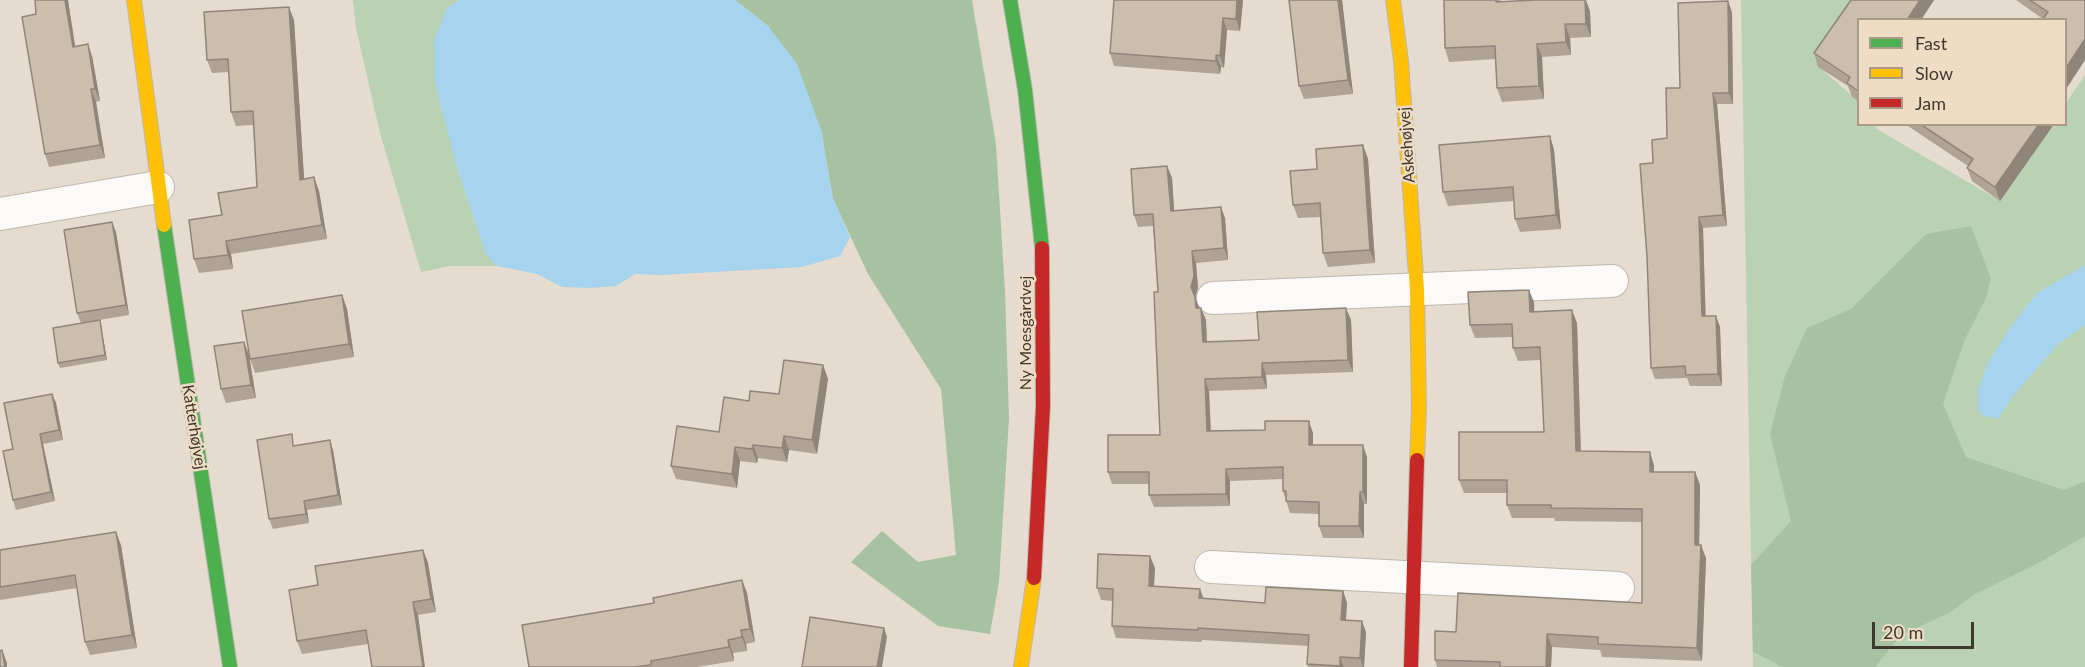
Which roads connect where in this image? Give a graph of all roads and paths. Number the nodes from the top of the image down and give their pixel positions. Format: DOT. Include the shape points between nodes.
graph roads {
  1 [pos="134,0"];
  2 [pos="1010,0"];
  3 [pos="1392,0"];
  4 [pos="158,187"];
  5 [pos="0,214"];
  6 [pos="1612,281"];
  7 [pos="1417,290"];
  8 [pos="1213,298"];
  9 [pos="1211,567"];
  10 [pos="1415,578"];
  11 [pos="1618,588"];
  12 [pos="230,667"];
  13 [pos="1021,667"];
  14 [pos="1411,667"];
  1 -- 4 [label="street, Katterhøjvej"];
  2 -- 13 [label="street, Ny Moesgårdvej" via="1025,90 1042,242 1043,406 1035,574"];
  3 -- 7 [label="street, Askehøjvej" via="1401,62"];
  4 -- 5 [label="street"];
  4 -- 12 [label="street, Katterhøjvej"];
  6 -- 7 [label="street"];
  7 -- 8 [label="street"];
  7 -- 10 [label="street, Askehøjvej"];
  9 -- 10 [label="street"];
  10 -- 11 [label="street"];
  10 -- 14 [label="street, Askehøjvej"];
}
